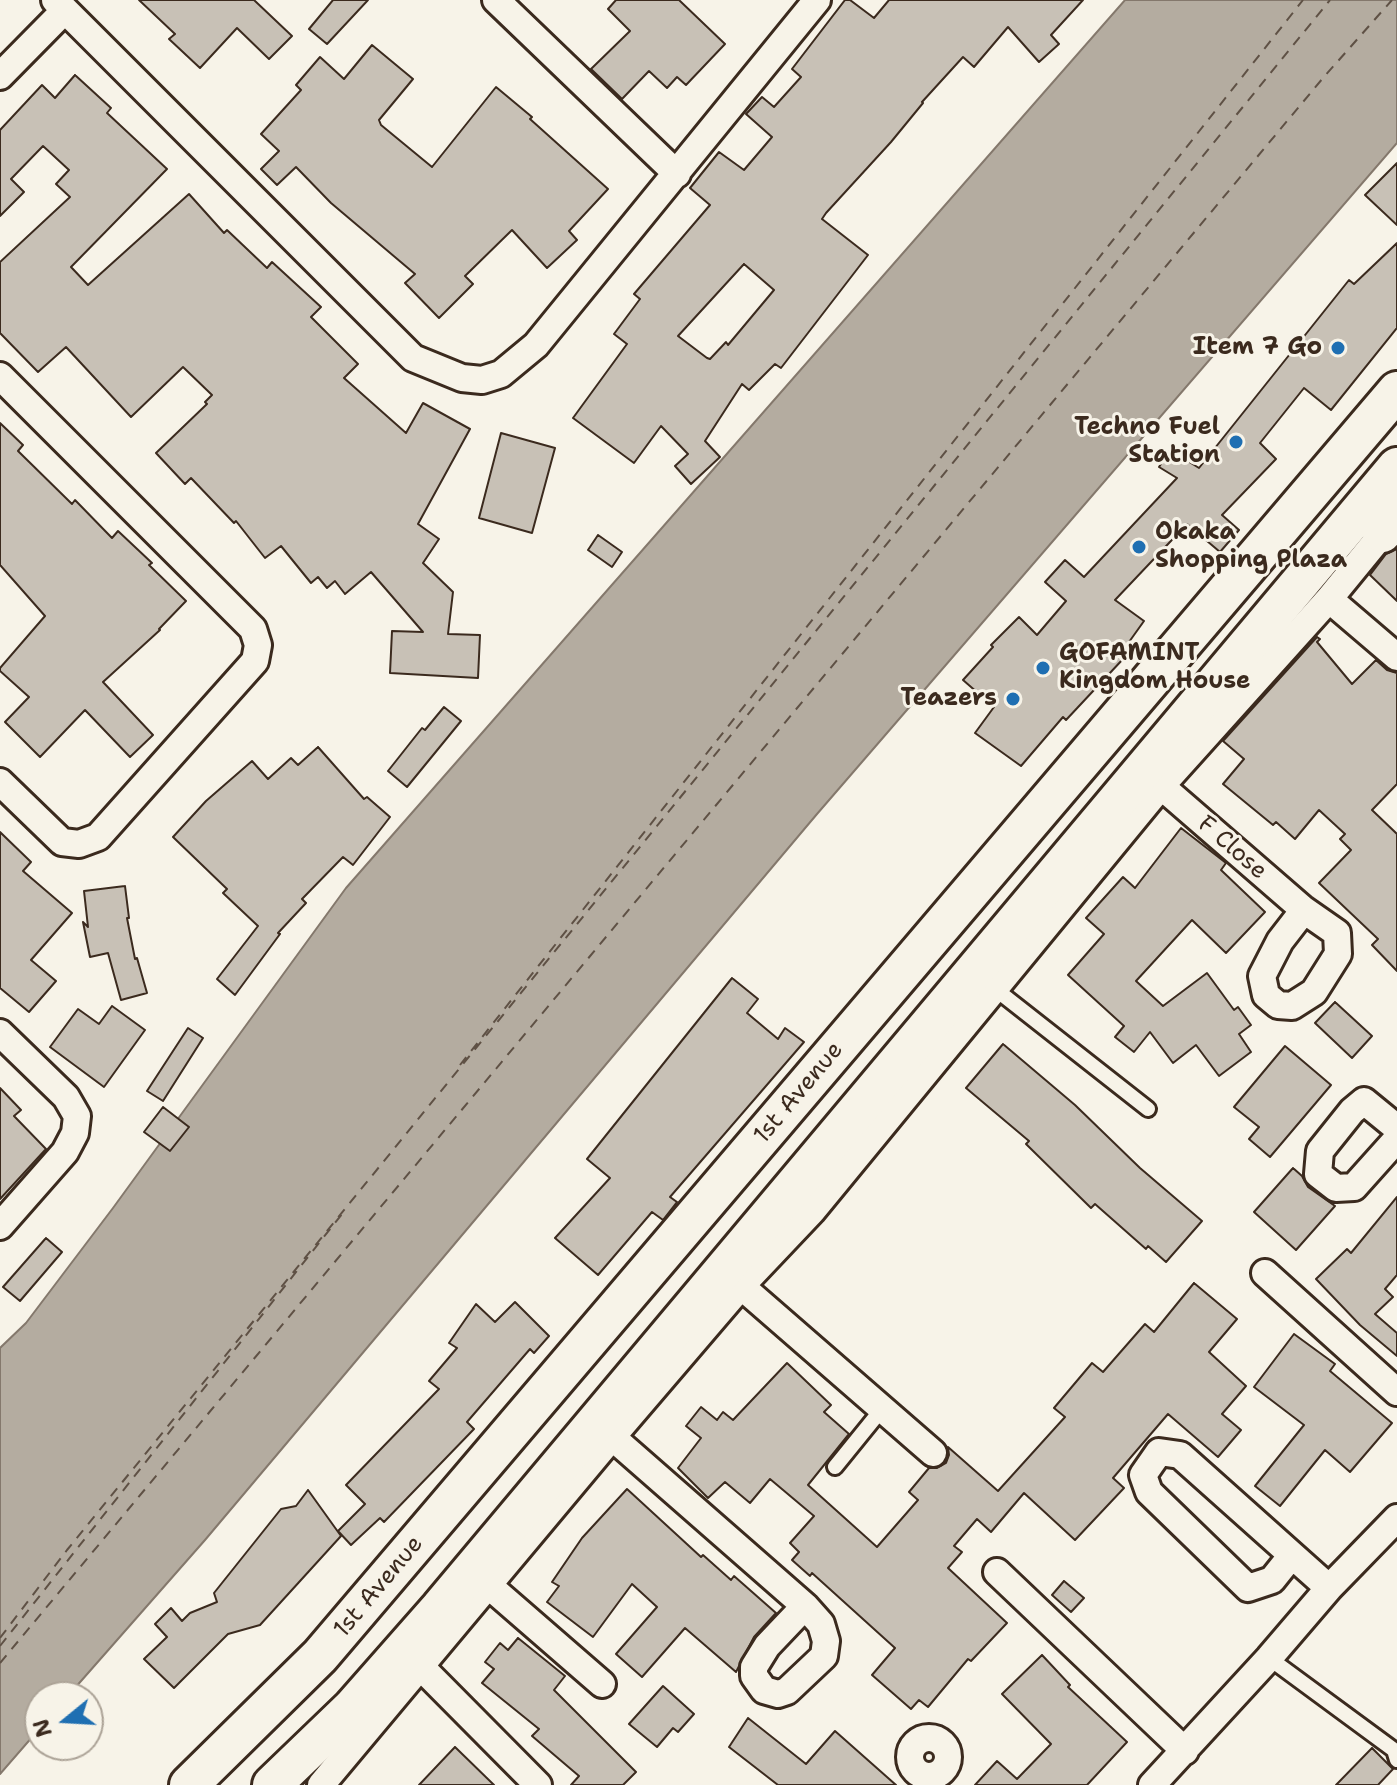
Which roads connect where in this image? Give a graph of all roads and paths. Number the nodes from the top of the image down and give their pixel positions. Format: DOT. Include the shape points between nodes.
graph roads {
  1 [pos="496,0"];
  2 [pos="817,0"];
  3 [pos="60,5"];
  4 [pos="0,76"];
  5 [pos="677,174"];
  6 [pos="0,376"];
  7 [pos="1397,391"];
  8 [pos="1397,467"];
  9 [pos="1397,482"];
  10 [pos="1390,524"];
  11 [pos="1329,599"];
  12 [pos="1397,657"];
  13 [pos="0,782"];
  14 [pos="1161,786"];
  15 [pos="1304,910"];
  16 [pos="994,988"];
  17 [pos="0,1033"];
  18 [pos="1148,1109"];
  19 [pos="1397,1128"];
  20 [pos="1397,1139"];
  21 [pos="0,1226"];
  22 [pos="1265,1273"];
  23 [pos="741,1286"];
  24 [pos="1397,1392"];
  25 [pos="882,1409"];
  26 [pos="612,1437"];
  27 [pos="933,1453"];
  28 [pos="835,1467"];
  29 [pos="1397,1518"];
  30 [pos="1292,1555"];
  31 [pos="997,1572"];
  32 [pos="488,1585"];
  33 [pos="1329,1588"];
  34 [pos="805,1606"];
  35 [pos="1269,1658"];
  36 [pos="420,1666"];
  37 [pos="602,1684"];
  38 [pos="1185,1751"];
  39 [pos="1397,1760"];
  40 [pos="189,1785"];
  41 [pos="272,1785"];
  42 [pos="321,1785"];
  43 [pos="538,1785"];
  44 [pos="1152,1785"];
  1 -- 5 [label="street"];
  2 -- 5 [label="street"];
  3 -- 4 [label="street"];
  3 -- 5 [label="street" via="413,358 462,378 482,380 501,374 536,345"];
  6 -- 13 [label="street" via="253,629 258,645 255,661 98,837 79,844 62,842"];
  7 -- 40 [label="main road, 1st Avenue" via="320,1656"];
  8 -- 41 [label="main road" via="440,1608 352,1708"];
  9 -- 10 [label="main road"];
  10 -- 11 [label="street"];
  11 -- 12 [label="street"];
  11 -- 14 [label="street"];
  14 -- 15 [label="street, F Close"];
  14 -- 16 [label="street"];
  16 -- 18 [label="lane"];
  16 -- 23 [label="street" via="812,1211"];
  17 -- 21 [label="street" via="66,1097 77,1116 65,1152"];
  19 -- 20 [label="street" via="1364,1101 1320,1151 1318,1174 1336,1188 1354,1187"];
  22 -- 24 [label="street"];
  23 -- 25 [label="street"];
  23 -- 26 [label="street"];
  25 -- 27 [label="street"];
  25 -- 28 [label="lane"];
  26 -- 32 [label="street"];
  26 -- 34 [label="street"];
  29 -- 33 [label="street"];
  30 -- 30 [label="street" via="1180,1455 1159,1452 1143,1475 1149,1492 1248,1588 1272,1580"];
  30 -- 33 [label="street"];
  31 -- 38 [label="street"];
  32 -- 36 [label="street"];
  32 -- 37 [label="street"];
  33 -- 35 [label="street"];
  35 -- 38 [label="street"];
  35 -- 39 [label="lane" via="1394,1750"];
  36 -- 42 [label="street"];
  36 -- 43 [label="street"];
  38 -- 44 [label="street"];
}
